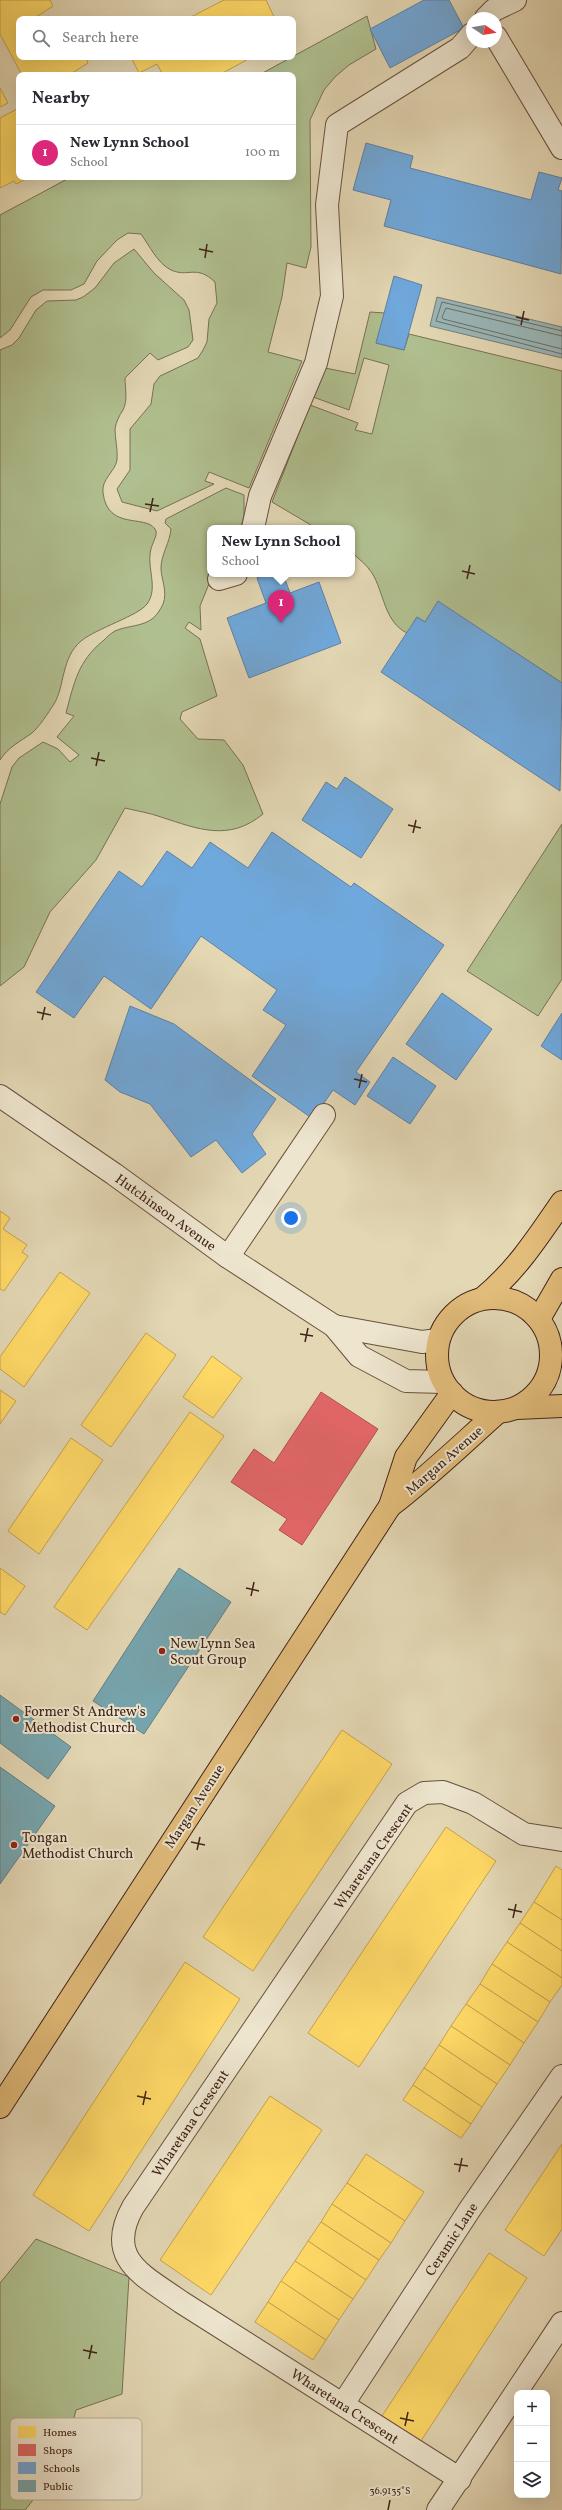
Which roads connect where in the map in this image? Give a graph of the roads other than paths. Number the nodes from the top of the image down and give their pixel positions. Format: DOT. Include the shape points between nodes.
graph roads {
  1 [pos="515,0"];
  2 [pos="492,12"];
  3 [pos="466,41"];
  4 [pos="502,46"];
  5 [pos="562,148"];
  6 [pos="254,525"];
  7 [pos="0,1096"];
  8 [pos="324,1115"];
  9 [pos="562,1202"];
  10 [pos="228,1257"];
  11 [pos="562,1279"];
  12 [pos="483,1298"];
  13 [pos="539,1319"];
  14 [pos="334,1326"];
  15 [pos="438,1340"];
  16 [pos="556,1346"];
  17 [pos="447,1388"];
  18 [pos="562,1406"];
  19 [pos="507,1410"];
  20 [pos="390,1506"];
  21 [pos="562,1840"];
  22 [pos="562,2076"];
  23 [pos="0,2107"];
  24 [pos="562,2323"];
  25 [pos="343,2404"];
  26 [pos="460,2479"];
  27 [pos="438,2510"];
  1 -- 2 [label="street"];
  3 -- 6 [label="street" via="460,48 337,125 327,205 332,296 316,363 260,496"];
  4 -- 5 [label="street"];
  7 -- 10 [label="street, Hutchinson Avenue" via="114,1174"];
  8 -- 10 [label="street"];
  9 -- 12 [label="main road" via="536,1241 504,1281"];
  10 -- 14 [label="street, Hutchinson Avenue"];
  11 -- 13 [label="main road"];
  12 -- 13 [label="main road" via="504,1298 523,1305"];
  12 -- 15 [label="main road" via="450,1317"];
  13 -- 16 [label="main road"];
  14 -- 15 [label="street, Hutchinson Avenue" via="415,1341"];
  14 -- 17 [label="street, Hutchinson Avenue" via="359,1356 392,1376"];
  15 -- 17 [label="main road" via="437,1362"];
  16 -- 19 [label="main road" via="544,1382 533,1398"];
  17 -- 19 [label="main road" via="473,1409"];
  17 -- 20 [label="main road, Margan Avenue" via="406,1457"];
  18 -- 19 [label="main road"];
  19 -- 20 [label="main road, Margan Avenue" via="458,1447 433,1472"];
  20 -- 23 [label="main road, Margan Avenue"];
  21 -- 25 [label="street, Wharetana Crescent" via="524,1834 473,1803 443,1792 424,1793 407,1803 142,2194 123,2226 122,2249 142,2274 181,2302"];
  22 -- 25 [label="street, Ceramic Lane" via="470,2209"];
  24 -- 26 [label="street"];
  25 -- 26 [label="street, Wharetana Crescent"];
  26 -- 27 [label="street"];
}
